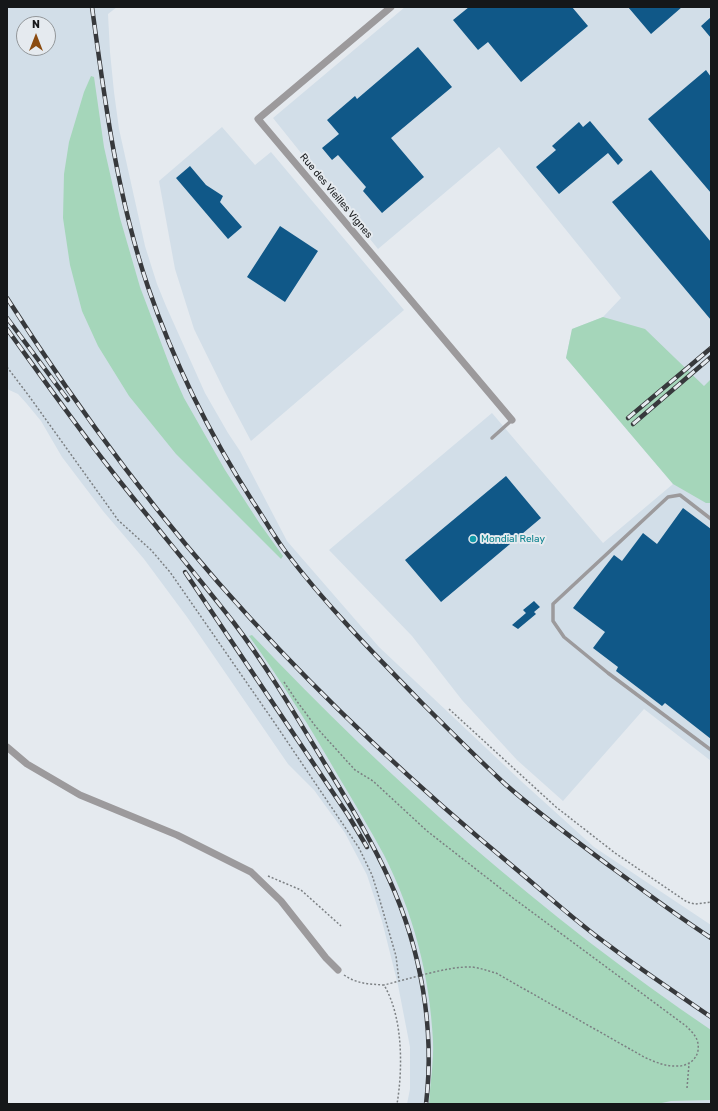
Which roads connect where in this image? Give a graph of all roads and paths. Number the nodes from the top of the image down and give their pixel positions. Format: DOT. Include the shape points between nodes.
graph roads {
  1 [pos="392,7"];
  2 [pos="7,367"];
  3 [pos="512,420"];
  4 [pos="492,438"];
  5 [pos="711,518"];
  6 [pos="284,682"];
  7 [pos="449,709"];
  8 [pos="7,747"];
  9 [pos="711,750"];
  10 [pos="251,872"];
  11 [pos="711,902"];
  12 [pos="341,926"];
  13 [pos="338,970"];
  14 [pos="399,981"];
  15 [pos="384,985"];
  16 [pos="689,1064"];
  17 [pos="687,1088"];
  18 [pos="397,1104"];
  1 -- 3 [label="street, Rue des Vieilles Vignes" via="258,120"];
  2 -- 14 [label="path" via="118,520 151,550 170,572 359,848 378,894 396,956"];
  3 -- 4 [label="lane"];
  5 -- 9 [label="lane" via="680,495 668,498 553,604 553,610 554,621 564,637"];
  6 -- 16 [label="path" via="316,727 355,770 373,781 427,831 513,898 686,1026 699,1044 694,1061"];
  7 -- 11 [label="path" via="556,807 615,853 687,902"];
  8 -- 10 [label="street" via="27,764 80,795 177,835"];
  10 -- 12 [label="path" via="269,876 301,890"];
  10 -- 13 [label="street" via="281,901"];
  13 -- 15 [label="path" via="352,981"];
  14 -- 15 [label="path"];
  14 -- 16 [label="path" via="455,968 472,967 496,973 644,1057 661,1064"];
  15 -- 18 [label="path" via="393,1006 398,1029 400,1061"];
  16 -- 17 [label="path"];
}
